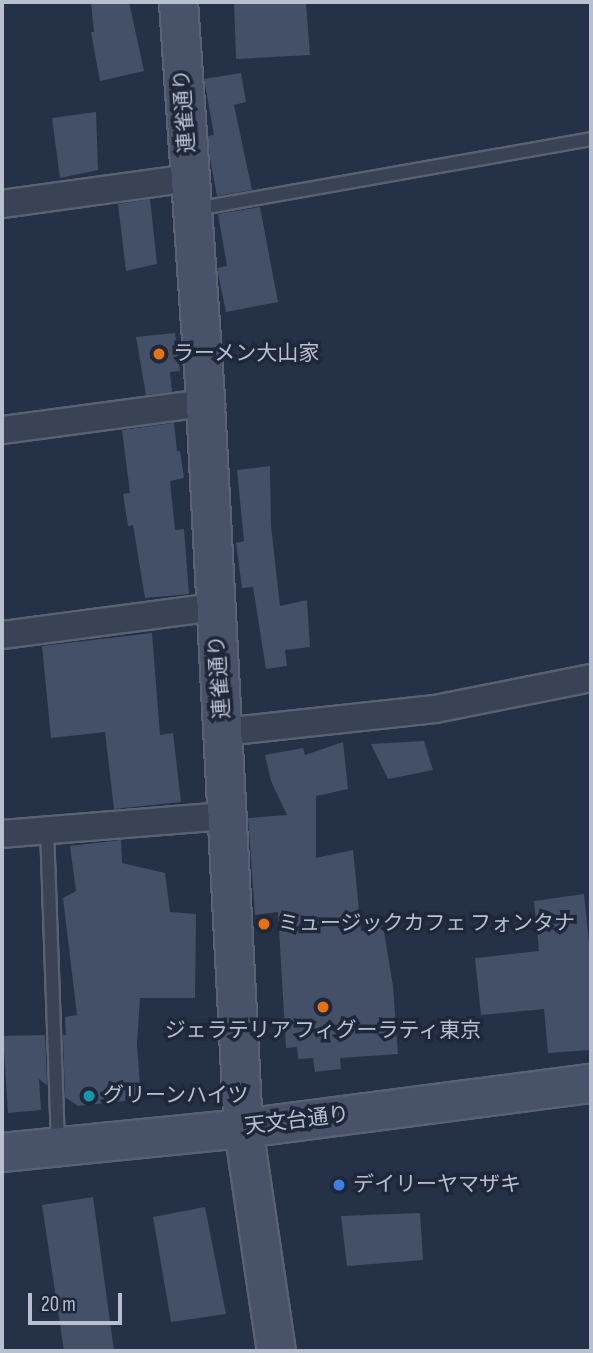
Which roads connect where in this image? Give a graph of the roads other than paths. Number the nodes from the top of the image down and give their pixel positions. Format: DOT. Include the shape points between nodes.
graph roads {
  1 [pos="178,2"];
  2 [pos="591,139"];
  3 [pos="190,194"];
  4 [pos="2,204"];
  5 [pos="205,403"];
  6 [pos="2,430"];
  7 [pos="215,607"];
  8 [pos="2,635"];
  9 [pos="591,678"];
  10 [pos="223,732"];
  11 [pos="227,816"];
  12 [pos="47,829"];
  13 [pos="2,834"];
  14 [pos="591,1083"];
  15 [pos="243,1128"];
  16 [pos="58,1147"];
  17 [pos="2,1152"];
  18 [pos="276,1351"];
  1 -- 3 [label="main road, 連雀通り"];
  2 -- 3 [label="lane"];
  3 -- 4 [label="street"];
  3 -- 5 [label="main road, 連雀通り"];
  5 -- 6 [label="street"];
  5 -- 7 [label="main road, 連雀通り"];
  7 -- 8 [label="street"];
  7 -- 10 [label="main road, 連雀通り"];
  9 -- 10 [label="street" via="435,709"];
  10 -- 11 [label="main road, 連雀通り"];
  11 -- 12 [label="street"];
  11 -- 15 [label="main road, 連雀通り"];
  12 -- 13 [label="street"];
  12 -- 16 [label="lane"];
  14 -- 15 [label="main road, 天文台通り"];
  15 -- 16 [label="main road, 天文台通り"];
  15 -- 18 [label="main road, 連雀通り"];
  16 -- 17 [label="main road, 天文台通り"];
}
